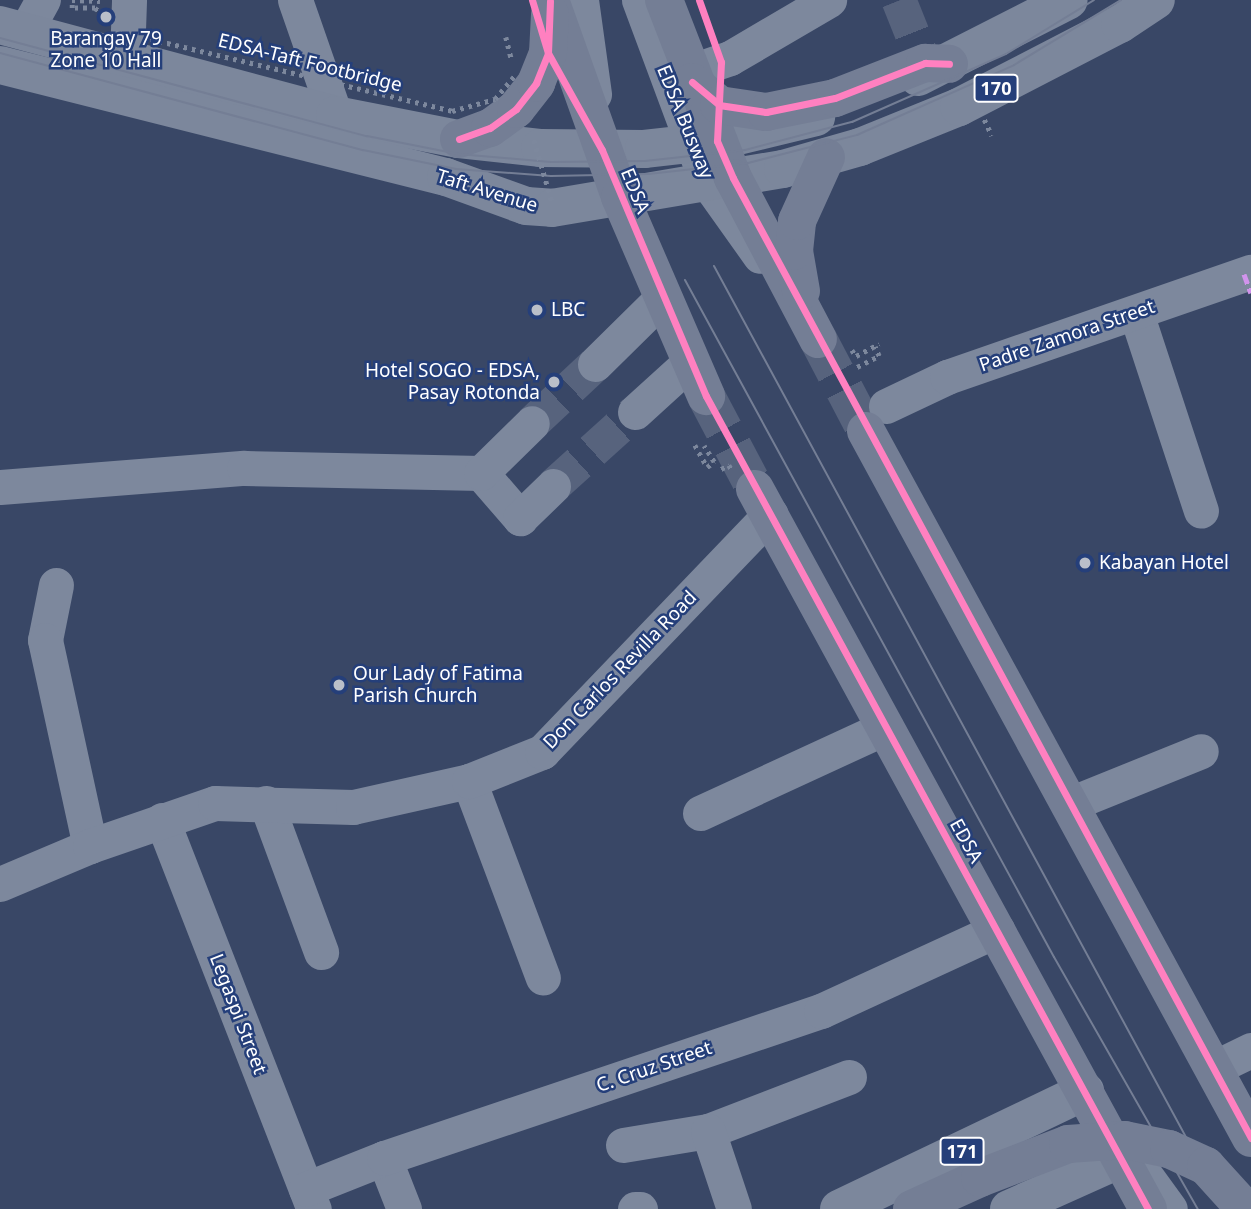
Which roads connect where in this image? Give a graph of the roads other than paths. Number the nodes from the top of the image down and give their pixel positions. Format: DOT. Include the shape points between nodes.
graph roads {
  1 [pos="129,0"];
  2 [pos="295,0"];
  3 [pos="560,0"];
  4 [pos="639,0"];
  5 [pos="664,0"];
  6 [pos="829,0"];
  7 [pos="1069,0"];
  8 [pos="1156,0"];
  9 [pos="23,19"];
  10 [pos="932,60"];
  11 [pos="129,61"];
  12 [pos="0,65"];
  13 [pos="691,77"];
  14 [pos="124,98"];
  15 [pos="335,115"];
  16 [pos="459,139"];
  17 [pos="704,143"];
  18 [pos="602,150"];
  19 [pos="826,157"];
  20 [pos="719,179"];
  21 [pos="620,197"];
  22 [pos="1251,272"];
  23 [pos="662,298"];
  24 [pos="1136,313"];
  25 [pos="691,361"];
  26 [pos="595,364"];
  27 [pos="706,396"];
  28 [pos="635,412"];
  29 [pos="876,418"];
  30 [pos="532,423"];
  31 [pos="481,473"];
  32 [pos="553,485"];
  33 [pos="0,487"];
  34 [pos="763,502"];
  35 [pos="1201,511"];
  36 [pos="56,585"];
  37 [pos="886,727"];
  38 [pos="1200,751"];
  39 [pos="470,781"];
  40 [pos="266,803"];
  41 [pos="1070,804"];
  42 [pos="700,813"];
  43 [pos="162,820"];
  44 [pos="90,846"];
  45 [pos="0,884"];
  46 [pos="997,930"];
  47 [pos="321,952"];
  48 [pos="543,978"];
  49 [pos="1251,1050"];
  50 [pos="1214,1068"];
  51 [pos="849,1077"];
  52 [pos="1085,1091"];
  53 [pos="708,1131"];
  54 [pos="1251,1138"];
  55 [pos="623,1145"];
  56 [pos="961,1152"];
  57 [pos="384,1158"];
  58 [pos="1121,1159"];
  59 [pos="310,1199"];
  60 [pos="404,1209"];
  61 [pos="635,1209"];
  62 [pos="640,1209"];
  63 [pos="734,1209"];
  64 [pos="839,1209"];
  65 [pos="912,1209"];
  66 [pos="996,1209"];
  67 [pos="1009,1209"];
  68 [pos="1148,1209"];
  69 [pos="1170,1209"];
  70 [pos="1245,1209"];
  1 -- 11 [label="street"];
  2 -- 15 [label="street"];
  3 -- 16 [label="highway" via="536,83 507,115"];
  3 -- 18 [label="highway, EDSA"];
  4 -- 17 [label="street, EDSA Busway"];
  5 -- 13 [label="highway"];
  6 -- 13 [label="street"];
  7 -- 10 [label="main road, Taft Avenue / 170"];
  8 -- 19 [label="main road, Taft Avenue / 170" via="1120,24 959,107"];
  9 -- 11 [label="main road, Taft Avenue"];
  10 -- 13 [label="highway" via="835,98 766,112 719,105"];
  10 -- 17 [label="main road, Taft Avenue / 170" via="848,107"];
  11 -- 14 [label="street"];
  11 -- 15 [label="main road, Taft Avenue"];
  12 -- 14 [label="main road, Taft Avenue"];
  13 -- 17 [label="highway"];
  14 -- 21 [label="main road, Taft Avenue" via="446,177 526,206 552,208"];
  15 -- 16 [label="main road, Taft Avenue"];
  16 -- 18 [label="main road, Taft Avenue"];
  17 -- 18 [label="main road, Taft Avenue / 170"];
  17 -- 20 [label="highway"];
  18 -- 21 [label="highway, EDSA"];
  19 -- 20 [label="main road, Taft Avenue / 170"];
  19 -- 20 [label="highway" via="802,201 794,251 797,281 835,344"];
  20 -- 21 [label="main road, Taft Avenue / 170"];
  21 -- 23 [label="highway, EDSA"];
  22 -- 24 [label="street, Padre Zamora Street"];
  23 -- 25 [label="highway, EDSA"];
  23 -- 26 [label="street"];
  24 -- 29 [label="street, Padre Zamora Street" via="947,377"];
  24 -- 35 [label="street"];
  25 -- 27 [label="highway, EDSA"];
  25 -- 28 [label="street"];
  29 -- 41 [label="highway"];
  30 -- 31 [label="street"];
  31 -- 32 [label="street" via="520,518"];
  31 -- 33 [label="street" via="244,468"];
  34 -- 37 [label="highway, EDSA"];
  34 -- 39 [label="street, Don Carlos Revilla Road" via="542,752"];
  36 -- 44 [label="street" via="45,640"];
  37 -- 42 [label="street"];
  37 -- 46 [label="highway, EDSA"];
  38 -- 41 [label="street"];
  39 -- 40 [label="street, Don Carlos Revilla Road" via="353,807"];
  39 -- 48 [label="street"];
  40 -- 43 [label="street, Don Carlos Revilla Road" via="215,803"];
  40 -- 47 [label="street"];
  41 -- 50 [label="highway"];
  43 -- 44 [label="street, Don Carlos Revilla Road"];
  43 -- 59 [label="street, Legaspi Street"];
  44 -- 45 [label="street, Don Carlos Revilla Road"];
  46 -- 52 [label="highway, EDSA"];
  46 -- 57 [label="street, C. Cruz Street" via="821,1011"];
  49 -- 50 [label="street"];
  50 -- 54 [label="highway"];
  51 -- 53 [label="street"];
  52 -- 56 [label="main road, 171"];
  52 -- 58 [label="highway, EDSA"];
  52 -- 69 [label="street"];
  53 -- 55 [label="street"];
  53 -- 63 [label="street"];
  56 -- 64 [label="main road, 171"];
  56 -- 66 [label="main road" via="985,1158 994,1167 1001,1189"];
  57 -- 59 [label="street, C. Cruz Street"];
  57 -- 60 [label="street"];
  58 -- 67 [label="main road"];
  58 -- 68 [label="highway, EDSA"];
  61 -- 62 [label="street"];
  65 -- 70 [label="highway, bridge" via="1044,1152 1104,1139 1150,1144 1187,1155 1222,1178"];
}
